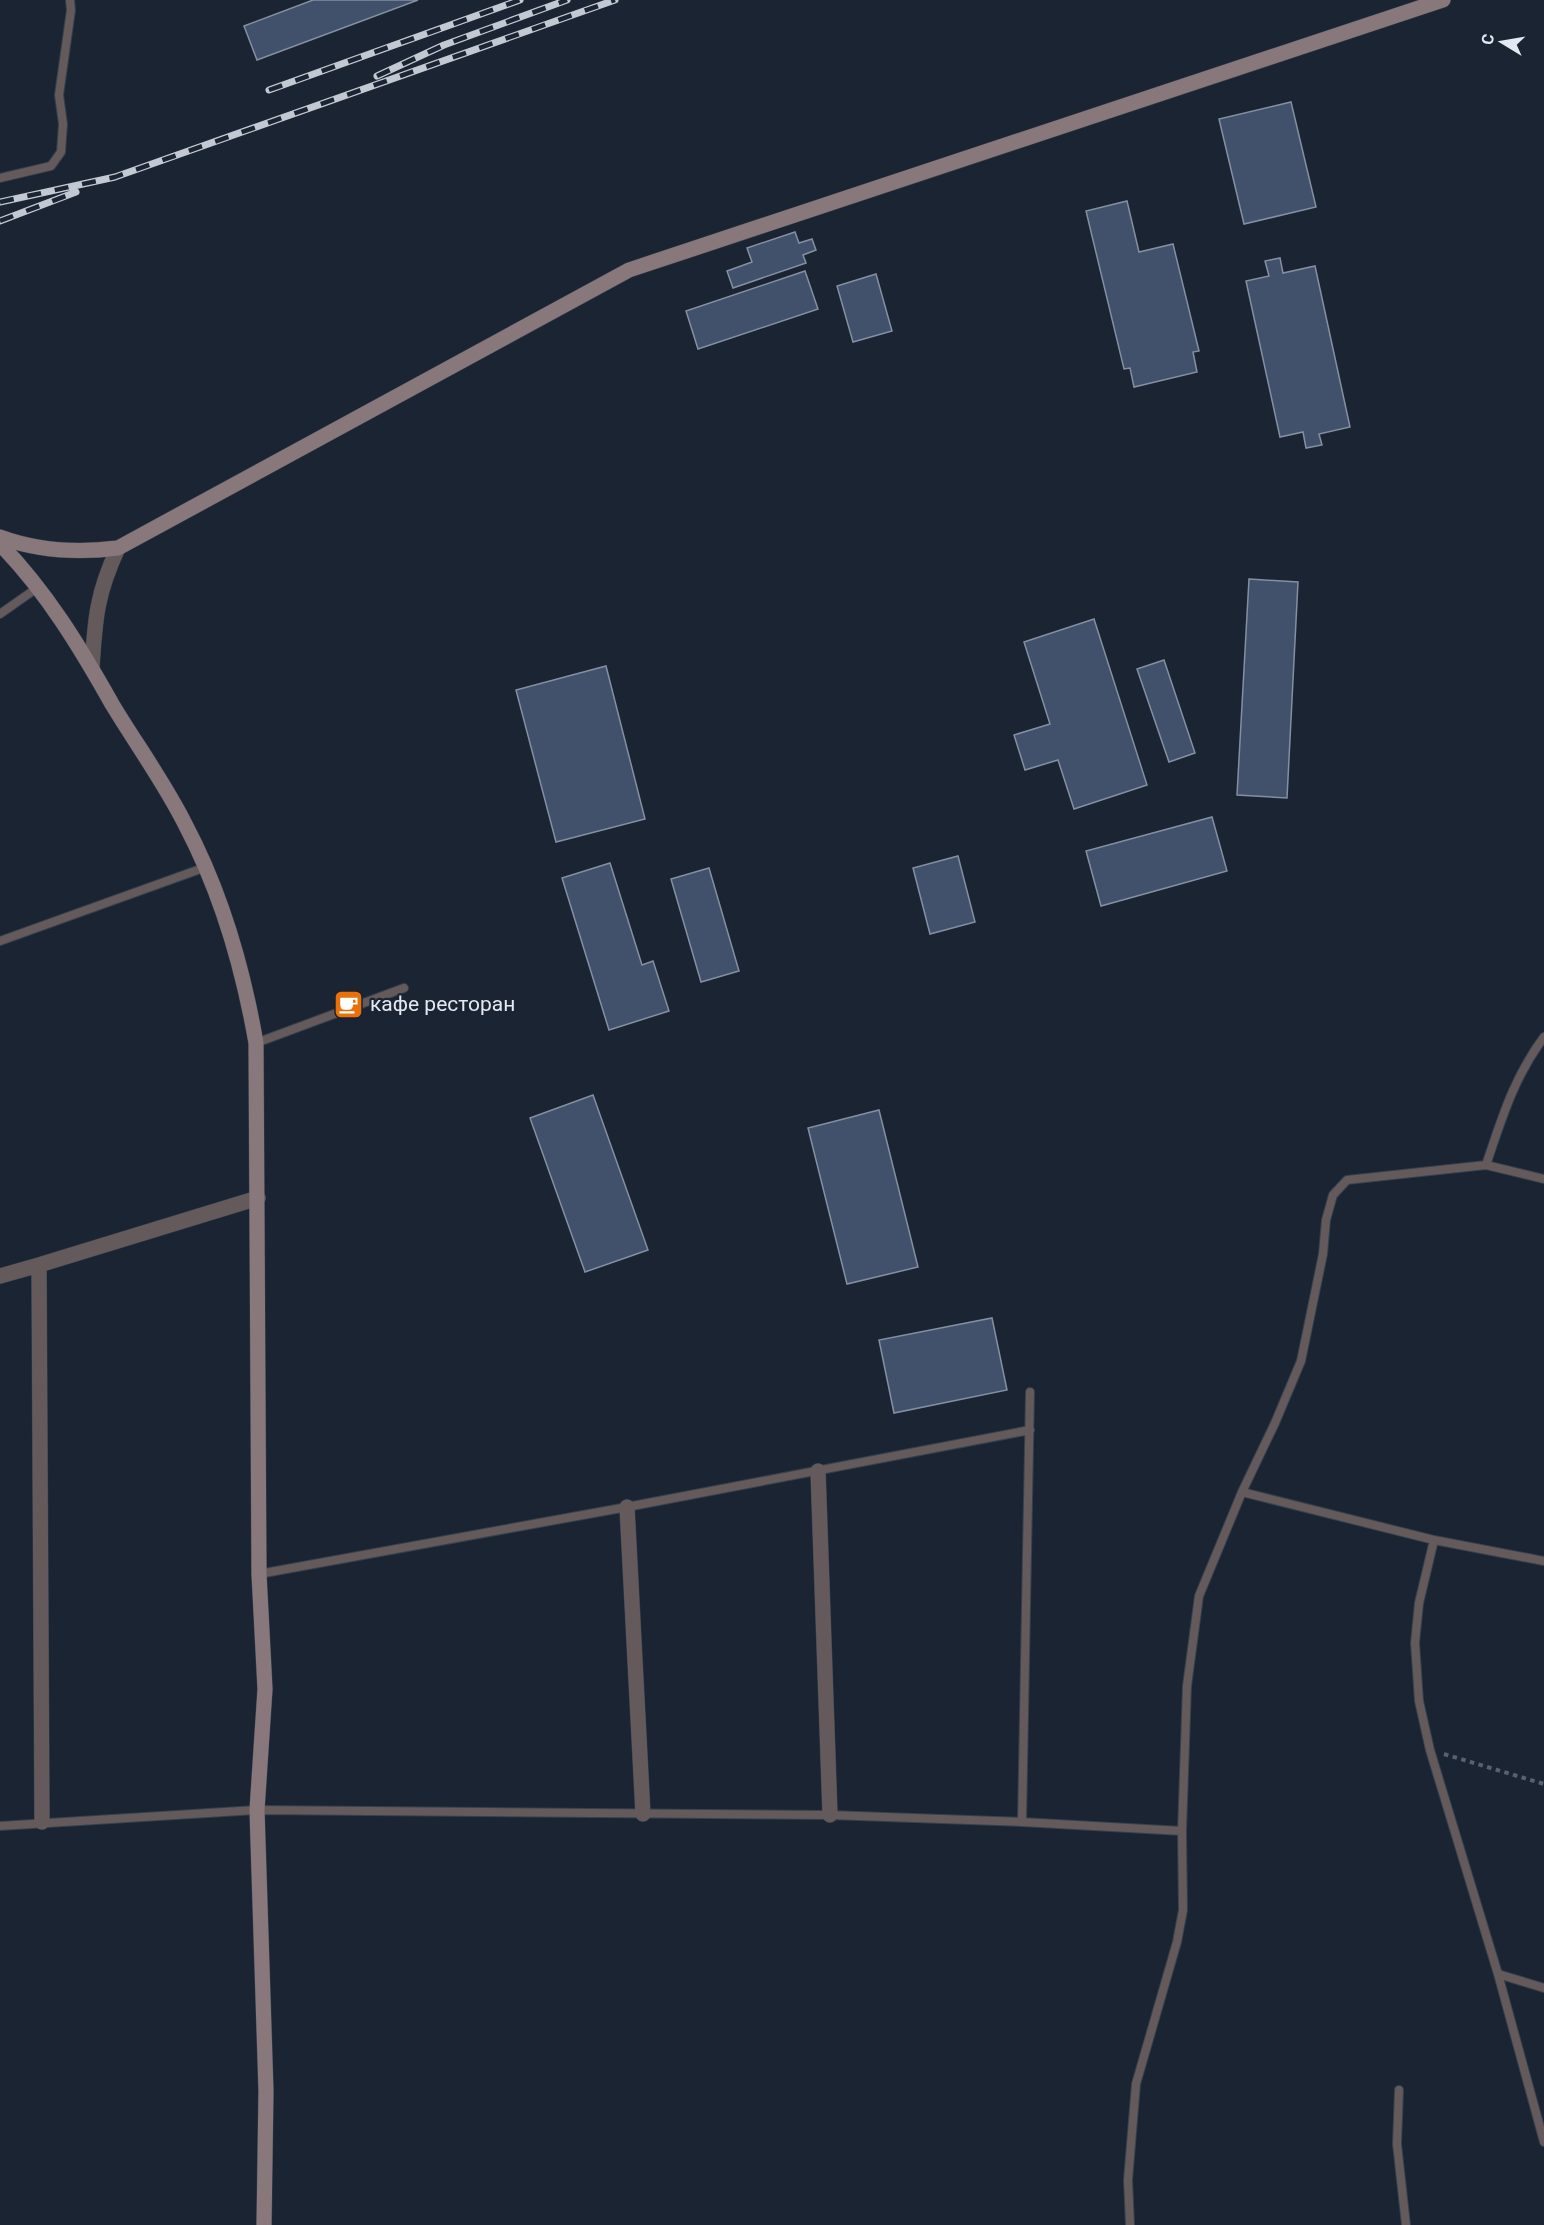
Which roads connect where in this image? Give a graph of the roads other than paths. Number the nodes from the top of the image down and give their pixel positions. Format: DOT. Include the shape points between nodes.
graph roads {
  1 [pos="70,0"];
  2 [pos="1443,0"];
  3 [pos="0,178"];
  4 [pos="0,537"];
  5 [pos="0,544"];
  6 [pos="118,548"];
  7 [pos="38,588"];
  8 [pos="0,614"];
  9 [pos="92,668"];
  10 [pos="206,867"];
  11 [pos="0,941"];
  12 [pos="404,988"];
  13 [pos="1544,1036"];
  14 [pos="256,1043"];
  15 [pos="1486,1165"];
  16 [pos="1544,1179"];
  17 [pos="258,1198"];
  18 [pos="39,1265"];
  19 [pos="0,1276"];
  20 [pos="1030,1392"];
  21 [pos="1030,1430"];
  22 [pos="818,1470"];
  23 [pos="1242,1492"];
  24 [pos="627,1507"];
  25 [pos="1434,1540"];
  26 [pos="1544,1561"];
  27 [pos="260,1574"];
  28 [pos="257,1810"];
  29 [pos="643,1814"];
  30 [pos="830,1815"];
  31 [pos="42,1822"];
  32 [pos="1022,1822"];
  33 [pos="0,1826"];
  34 [pos="1182,1831"];
  35 [pos="1498,1974"];
  36 [pos="1544,1988"];
  37 [pos="1399,2090"];
  38 [pos="1544,2142"];
  39 [pos="264,2225"];
  40 [pos="1130,2225"];
  41 [pos="1406,2225"];
  1 -- 3 [label="lane" via="59,95 61,152 51,166"];
  2 -- 6 [label="main road" via="629,270"];
  4 -- 6 [label="main road" via="71,551"];
  5 -- 7 [label="main road"];
  6 -- 9 [label="street" via="100,589"];
  7 -- 8 [label="lane"];
  7 -- 9 [label="main road"];
  9 -- 10 [label="main road" via="185,822"];
  10 -- 11 [label="lane"];
  10 -- 14 [label="main road" via="235,949"];
  12 -- 14 [label="lane"];
  13 -- 15 [label="lane" via="1509,1097"];
  14 -- 17 [label="main road"];
  15 -- 16 [label="lane"];
  15 -- 23 [label="lane" via="1347,1180 1334,1196 1326,1220 1301,1360"];
  17 -- 18 [label="street"];
  17 -- 27 [label="main road"];
  18 -- 19 [label="street"];
  18 -- 31 [label="street"];
  20 -- 21 [label="lane"];
  21 -- 22 [label="lane"];
  21 -- 32 [label="lane"];
  22 -- 24 [label="lane"];
  22 -- 30 [label="street"];
  23 -- 25 [label="lane"];
  23 -- 34 [label="lane" via="1199,1596 1186,1686"];
  24 -- 27 [label="lane"];
  24 -- 29 [label="street"];
  25 -- 26 [label="lane"];
  25 -- 35 [label="lane" via="1419,1602 1415,1644 1419,1701 1430,1750"];
  27 -- 28 [label="main road" via="265,1689"];
  28 -- 29 [label="lane"];
  28 -- 31 [label="lane"];
  28 -- 39 [label="main road" via="266,2091"];
  29 -- 30 [label="lane"];
  30 -- 32 [label="lane"];
  31 -- 33 [label="lane"];
  32 -- 34 [label="lane"];
  34 -- 40 [label="lane" via="1183,1910 1136,2084 1128,2180"];
  35 -- 36 [label="lane"];
  35 -- 38 [label="lane"];
  37 -- 41 [label="lane" via="1397,2144"];
}
